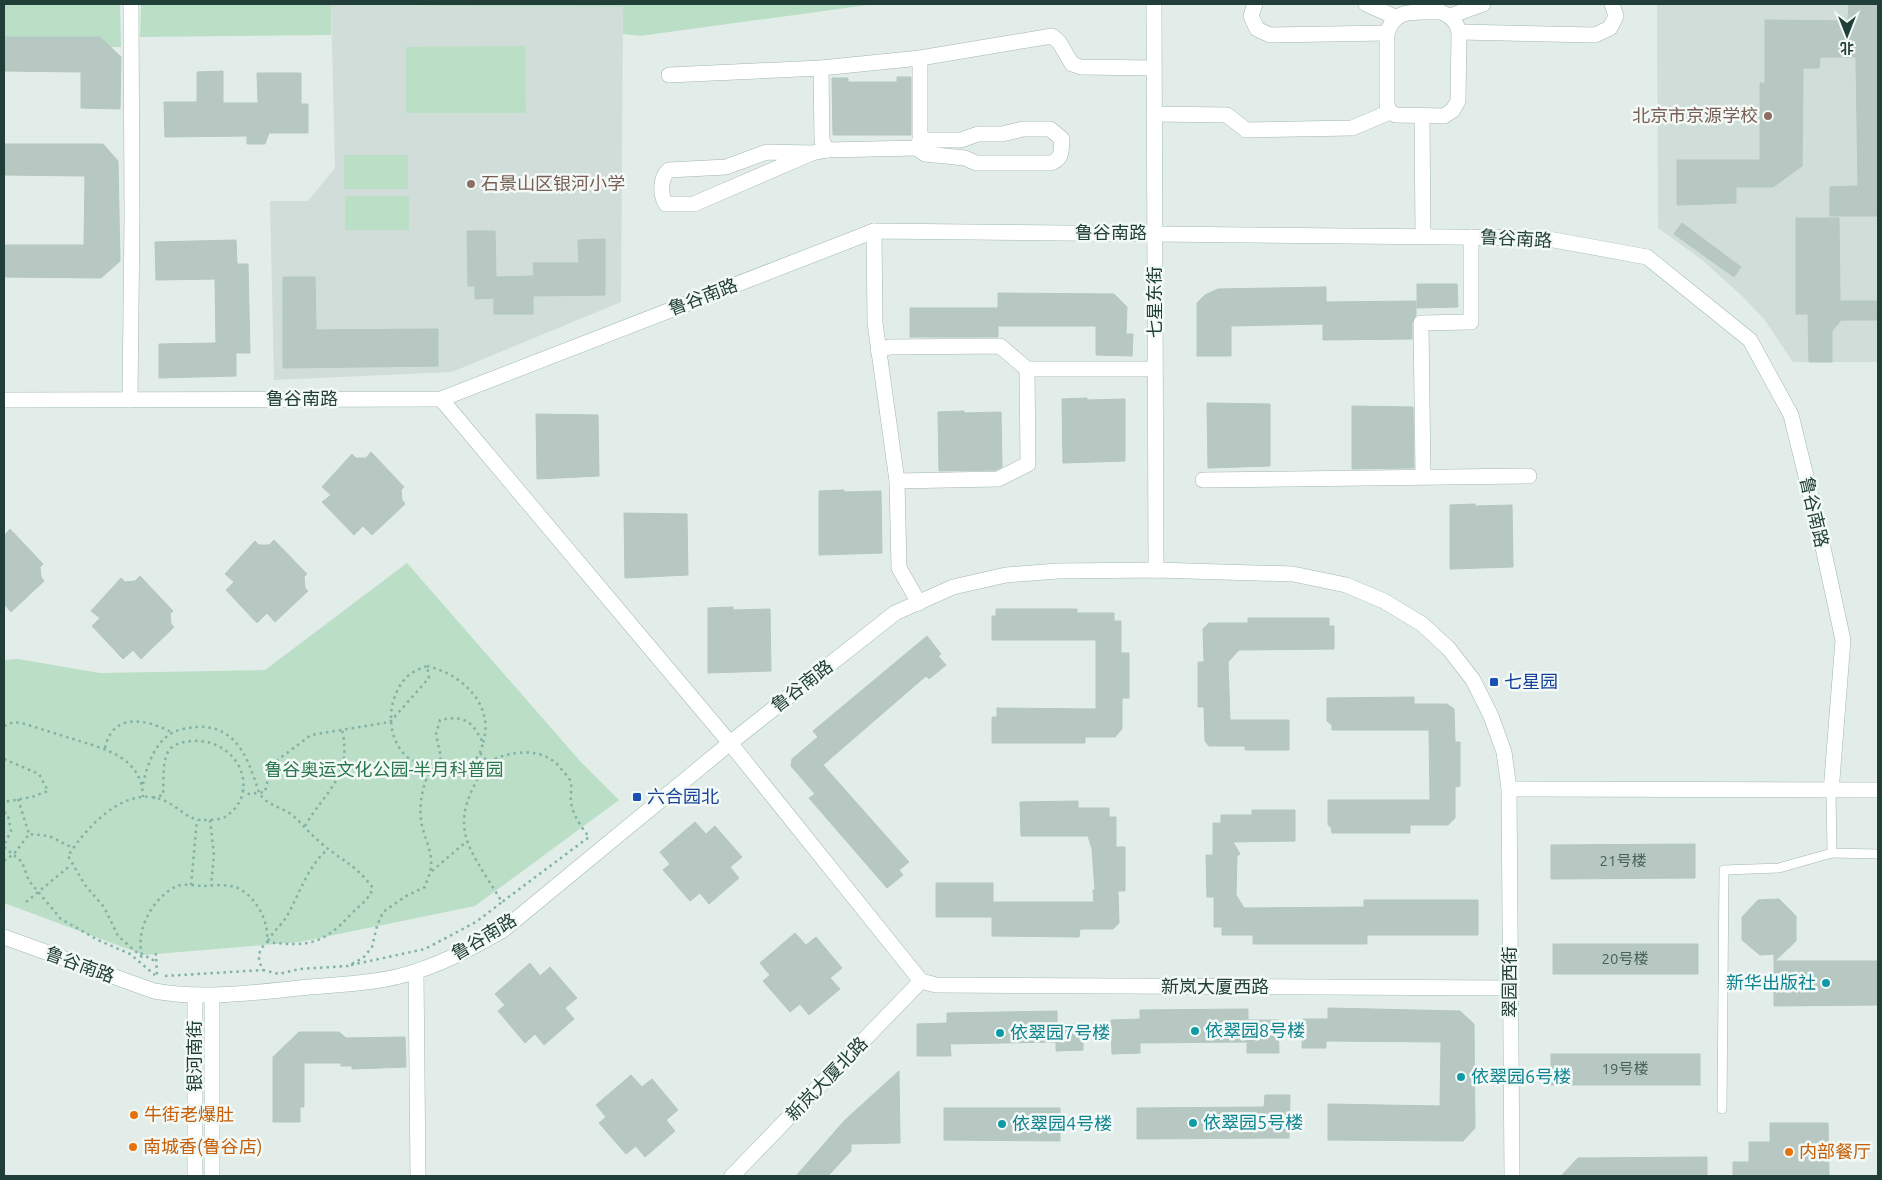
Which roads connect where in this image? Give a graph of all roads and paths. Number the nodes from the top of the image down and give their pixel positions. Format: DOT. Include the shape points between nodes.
graph roads {
  1 [pos="131,4"];
  2 [pos="1154,4"];
  3 [pos="1255,4"];
  4 [pos="1366,4"];
  5 [pos="1483,4"];
  6 [pos="1612,4"];
  7 [pos="1450,16"];
  8 [pos="1395,17"];
  9 [pos="1459,32"];
  10 [pos="1387,33"];
  11 [pos="920,58"];
  12 [pos="821,68"];
  13 [pos="1154,68"];
  14 [pos="669,75"];
  15 [pos="1390,112"];
  16 [pos="1154,114"];
  17 [pos="1422,116"];
  18 [pos="918,144"];
  19 [pos="827,150"];
  20 [pos="812,153"];
  21 [pos="874,231"];
  22 [pos="1154,233"];
  23 [pos="1423,236"];
  24 [pos="1471,237"];
  25 [pos="878,350"];
  26 [pos="1155,368"];
  27 [pos="1027,369"];
  28 [pos="441,399"];
  29 [pos="4,400"];
  30 [pos="130,400"];
  31 [pos="1423,475"];
  32 [pos="1529,476"];
  33 [pos="1204,480"];
  34 [pos="897,481"];
  35 [pos="1156,570"];
  36 [pos="919,603"];
  37 [pos="427,666"];
  38 [pos="390,722"];
  39 [pos="4,726"];
  40 [pos="342,730"];
  41 [pos="171,732"];
  42 [pos="483,743"];
  43 [pos="730,743"];
  44 [pos="106,748"];
  45 [pos="480,753"];
  46 [pos="4,760"];
  47 [pos="438,762"];
  48 [pos="488,762"];
  49 [pos="432,768"];
  50 [pos="143,784"];
  51 [pos="1510,789"];
  52 [pos="242,790"];
  53 [pos="1878,790"];
  54 [pos="1830,792"];
  55 [pos="259,794"];
  56 [pos="143,797"];
  57 [pos="153,798"];
  58 [pos="18,799"];
  59 [pos="4,802"];
  60 [pos="4,812"];
  61 [pos="198,820"];
  62 [pos="210,820"];
  63 [pos="305,826"];
  64 [pos="29,834"];
  65 [pos="467,841"];
  66 [pos="4,846"];
  67 [pos="73,848"];
  68 [pos="328,849"];
  69 [pos="1832,852"];
  70 [pos="14,854"];
  71 [pos="1878,854"];
  72 [pos="4,861"];
  73 [pos="71,864"];
  74 [pos="431,872"];
  75 [pos="191,885"];
  76 [pos="211,885"];
  77 [pos="38,892"];
  78 [pos="26,902"];
  79 [pos="502,902"];
  80 [pos="4,937"];
  81 [pos="267,942"];
  82 [pos="142,957"];
  83 [pos="348,966"];
  84 [pos="263,970"];
  85 [pos="416,972"];
  86 [pos="921,981"];
  87 [pos="156,984"];
  88 [pos="1510,988"];
  89 [pos="195,996"];
  90 [pos="212,996"];
  91 [pos="1722,1109"];
  92 [pos="195,1176"];
  93 [pos="212,1176"];
  94 [pos="418,1176"];
  95 [pos="732,1176"];
  96 [pos="1512,1176"];
  1 -- 30 [label="street"];
  2 -- 13 [label="street, 七星东街"];
  3 -- 10 [label="street" via="1251,16 1257,29 1270,34"];
  4 -- 8 [label="street"];
  5 -- 7 [label="street"];
  6 -- 9 [label="street" via="1616,16 1610,28 1595,34"];
  7 -- 8 [label="street" via="1441,12 1405,13"];
  7 -- 9 [label="street" via="1457,23"];
  8 -- 10 [label="street"];
  9 -- 17 [label="street" via="1458,101 1444,116"];
  10 -- 15 [label="street" via="1387,104"];
  11 -- 12 [label="street"];
  11 -- 13 [label="street" via="1052,36 1072,64 1081,67"];
  11 -- 18 [label="street"];
  12 -- 14 [label="street"];
  12 -- 19 [label="street" via="822,141"];
  13 -- 16 [label="street, 七星东街"];
  15 -- 16 [label="street" via="1352,128 1246,130 1227,115"];
  15 -- 17 [label="street"];
  16 -- 22 [label="street, 七星东街"];
  17 -- 23 [label="street"];
  18 -- 18 [label="street" via="925,154 965,158 976,163 1050,164 1061,156 1062,139 1050,129 1023,129"];
  18 -- 19 [label="street"];
  19 -- 20 [label="street"];
  20 -- 20 [label="street" via="694,204 671,206 663,200 662,178 669,170 726,167 767,152"];
  21 -- 22 [label="street, 鲁谷南路"];
  21 -- 25 [label="street"];
  21 -- 28 [label="street, 鲁谷南路"];
  22 -- 23 [label="street, 鲁谷南路"];
  22 -- 26 [label="street, 七星东街"];
  23 -- 24 [label="street, 鲁谷南路"];
  24 -- 31 [label="street" via="1471,322 1421,323"];
  24 -- 54 [label="street, 鲁谷南路" via="1543,238 1647,257 1750,340 1791,415 1843,640"];
  25 -- 27 [label="street" via="890,347 1000,346"];
  25 -- 34 [label="street"];
  26 -- 27 [label="street"];
  26 -- 35 [label="street, 七星东街"];
  27 -- 34 [label="street" via="1028,464 998,479"];
  28 -- 30 [label="street, 鲁谷南路"];
  28 -- 43 [label="street"];
  29 -- 30 [label="street, 鲁谷南路"];
  31 -- 32 [label="street"];
  31 -- 33 [label="street"];
  34 -- 36 [label="street" via="899,568"];
  35 -- 36 [label="street, 鲁谷南路" via="1006,575 953,588"];
  35 -- 51 [label="street, 鲁谷南路" via="1294,574 1346,585 1384,601 1422,624 1449,649 1473,680 1504,752"];
  36 -- 43 [label="street, 鲁谷南路" via="895,613"];
  37 -- 38 [label="path" via="429,678"];
  37 -- 38 [label="path" via="404,679 393,703"];
  37 -- 42 [label="path" via="444,670 462,682 478,699 487,729"];
  38 -- 40 [label="path"];
  38 -- 49 [label="path" via="405,755"];
  39 -- 44 [label="path" via="14,722 25,724"];
  40 -- 55 [label="path" via="311,735 270,765 265,792"];
  40 -- 63 [label="path" via="346,746 343,766 329,794"];
  41 -- 44 [label="path" via="151,722 127,722 108,737"];
  41 -- 50 [label="path" via="155,748"];
  41 -- 55 [label="path" via="207,726 227,734 249,762"];
  42 -- 45 [label="path"];
  42 -- 47 [label="path" via="470,722 455,717 440,720 436,734 441,758"];
  43 -- 85 [label="street, 鲁谷南路" via="502,930 473,948"];
  43 -- 86 [label="street"];
  44 -- 50 [label="path" via="126,760"];
  45 -- 47 [label="path" via="473,764 457,770 440,766"];
  45 -- 48 [label="path"];
  46 -- 58 [label="path" via="39,774 48,791"];
  47 -- 49 [label="path"];
  48 -- 65 [label="path" via="472,786 463,814"];
  48 -- 79 [label="path" via="503,754 525,752 546,756 560,766 571,782 572,804 580,825 589,837"];
  49 -- 74 [label="path" via="425,779 421,819 431,856"];
  50 -- 56 [label="path"];
  51 -- 54 [label="street"];
  51 -- 88 [label="street, 翠园西街"];
  52 -- 55 [label="path"];
  52 -- 57 [label="path" via="238,760 228,750 198,739 178,743 168,752 162,795"];
  52 -- 62 [label="path" via="238,804 224,818"];
  53 -- 54 [label="street"];
  54 -- 69 [label="lane"];
  55 -- 63 [label="path"];
  56 -- 57 [label="path"];
  56 -- 67 [label="path" via="120,802 88,829"];
  57 -- 61 [label="path" via="168,802"];
  58 -- 59 [label="path"];
  58 -- 64 [label="path"];
  60 -- 66 [label="path" via="8,815 11,831"];
  61 -- 62 [label="path"];
  61 -- 75 [label="path"];
  62 -- 76 [label="path" via="214,855"];
  63 -- 68 [label="path"];
  64 -- 67 [label="path" via="49,836"];
  64 -- 70 [label="path"];
  65 -- 74 [label="path"];
  65 -- 79 [label="path"];
  66 -- 70 [label="path"];
  67 -- 73 [label="path" via="68,856"];
  68 -- 81 [label="path" via="312,867 287,916"];
  68 -- 81 [label="path" via="360,870 373,888 369,898 322,940 294,945"];
  69 -- 71 [label="lane"];
  69 -- 91 [label="lane" via="1779,868 1724,870"];
  70 -- 72 [label="path"];
  70 -- 77 [label="path"];
  73 -- 77 [label="path"];
  73 -- 82 [label="path" via="104,907 118,936"];
  74 -- 83 [label="path" via="424,887 383,912 372,947 363,958"];
  75 -- 76 [label="path"];
  75 -- 82 [label="path" via="179,885 153,905 139,943"];
  76 -- 81 [label="path" via="237,888 250,896 268,930"];
  77 -- 78 [label="path"];
  77 -- 87 [label="path" via="61,919 130,954"];
  79 -- 83 [label="path" via="476,922 425,949"];
  80 -- 87 [label="street, 鲁谷南路"];
  81 -- 84 [label="path" via="259,950 258,959"];
  82 -- 87 [label="path" via="153,960 156,954"];
  83 -- 84 [label="path" via="299,969 279,974"];
  84 -- 87 [label="path"];
  85 -- 90 [label="street, 鲁谷南路" via="361,983"];
  85 -- 94 [label="street"];
  86 -- 88 [label="street, 新岚大厦西路" via="936,985"];
  86 -- 95 [label="street, 新岚大厦北路"];
  87 -- 89 [label="street, 鲁谷南路"];
  88 -- 96 [label="street, 翠园西街"];
  89 -- 90 [label="street, 鲁谷南路"];
  89 -- 92 [label="street, 银河南街"];
  90 -- 93 [label="street, 银河南街"];
}
